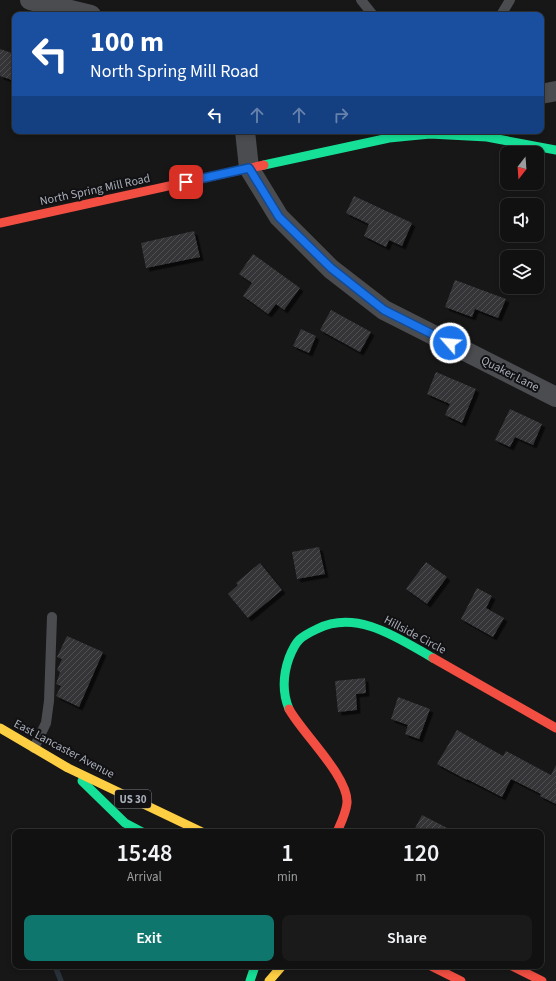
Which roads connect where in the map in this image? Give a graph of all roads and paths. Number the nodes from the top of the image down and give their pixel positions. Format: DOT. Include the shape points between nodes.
graph roads {
  1 [pos="30,0"];
  2 [pos="361,0"];
  3 [pos="510,0"];
  4 [pos="78,12"];
  5 [pos="371,12"];
  6 [pos="503,12"];
  7 [pos="556,91"];
  8 [pos="544,93"];
  9 [pos="245,134"];
  10 [pos="404,134"];
  11 [pos="455,134"];
  12 [pos="389,135"];
  13 [pos="556,150"];
  14 [pos="249,168"];
  15 [pos="0,223"];
  16 [pos="556,397"];
  17 [pos="52,617"];
  18 [pos="0,728"];
  19 [pos="556,728"];
  20 [pos="34,748"];
  21 [pos="68,768"];
  22 [pos="136,829"];
  23 [pos="196,829"];
  24 [pos="338,829"];
  25 [pos="254,969"];
  26 [pos="279,969"];
  27 [pos="437,969"];
  28 [pos="518,969"];
  29 [pos="250,981"];
  30 [pos="269,981"];
  31 [pos="461,981"];
  32 [pos="542,981"];
  1 -- 4 [label="street"];
  2 -- 5 [label="lane"];
  3 -- 6 [label="lane"];
  7 -- 8 [label="street"];
  9 -- 14 [label="street"];
  10 -- 12 [label="main road, North Spring Mill Road"];
  11 -- 13 [label="main road, North Spring Mill Road" via="487,137"];
  12 -- 14 [label="main road, North Spring Mill Road"];
  14 -- 15 [label="main road, North Spring Mill Road"];
  14 -- 16 [label="street, Quaker Lane" via="279,217 331,268 384,310"];
  17 -- 20 [label="lane" via="46,723"];
  18 -- 20 [label="main road, East Lancaster Avenue / US 30"];
  19 -- 24 [label="main road, Hillside Circle" via="379,629 340,621 322,625 299,639 290,657 284,686 285,697 296,719 337,774 346,791 347,808"];
  20 -- 21 [label="main road, East Lancaster Avenue / US 30"];
  21 -- 22 [label="main road" via="125,823"];
  21 -- 23 [label="main road, East Lancaster Avenue / US 30"];
  25 -- 29 [label="main road"];
  26 -- 30 [label="main road"];
  27 -- 31 [label="main road"];
  28 -- 32 [label="main road"];
}
